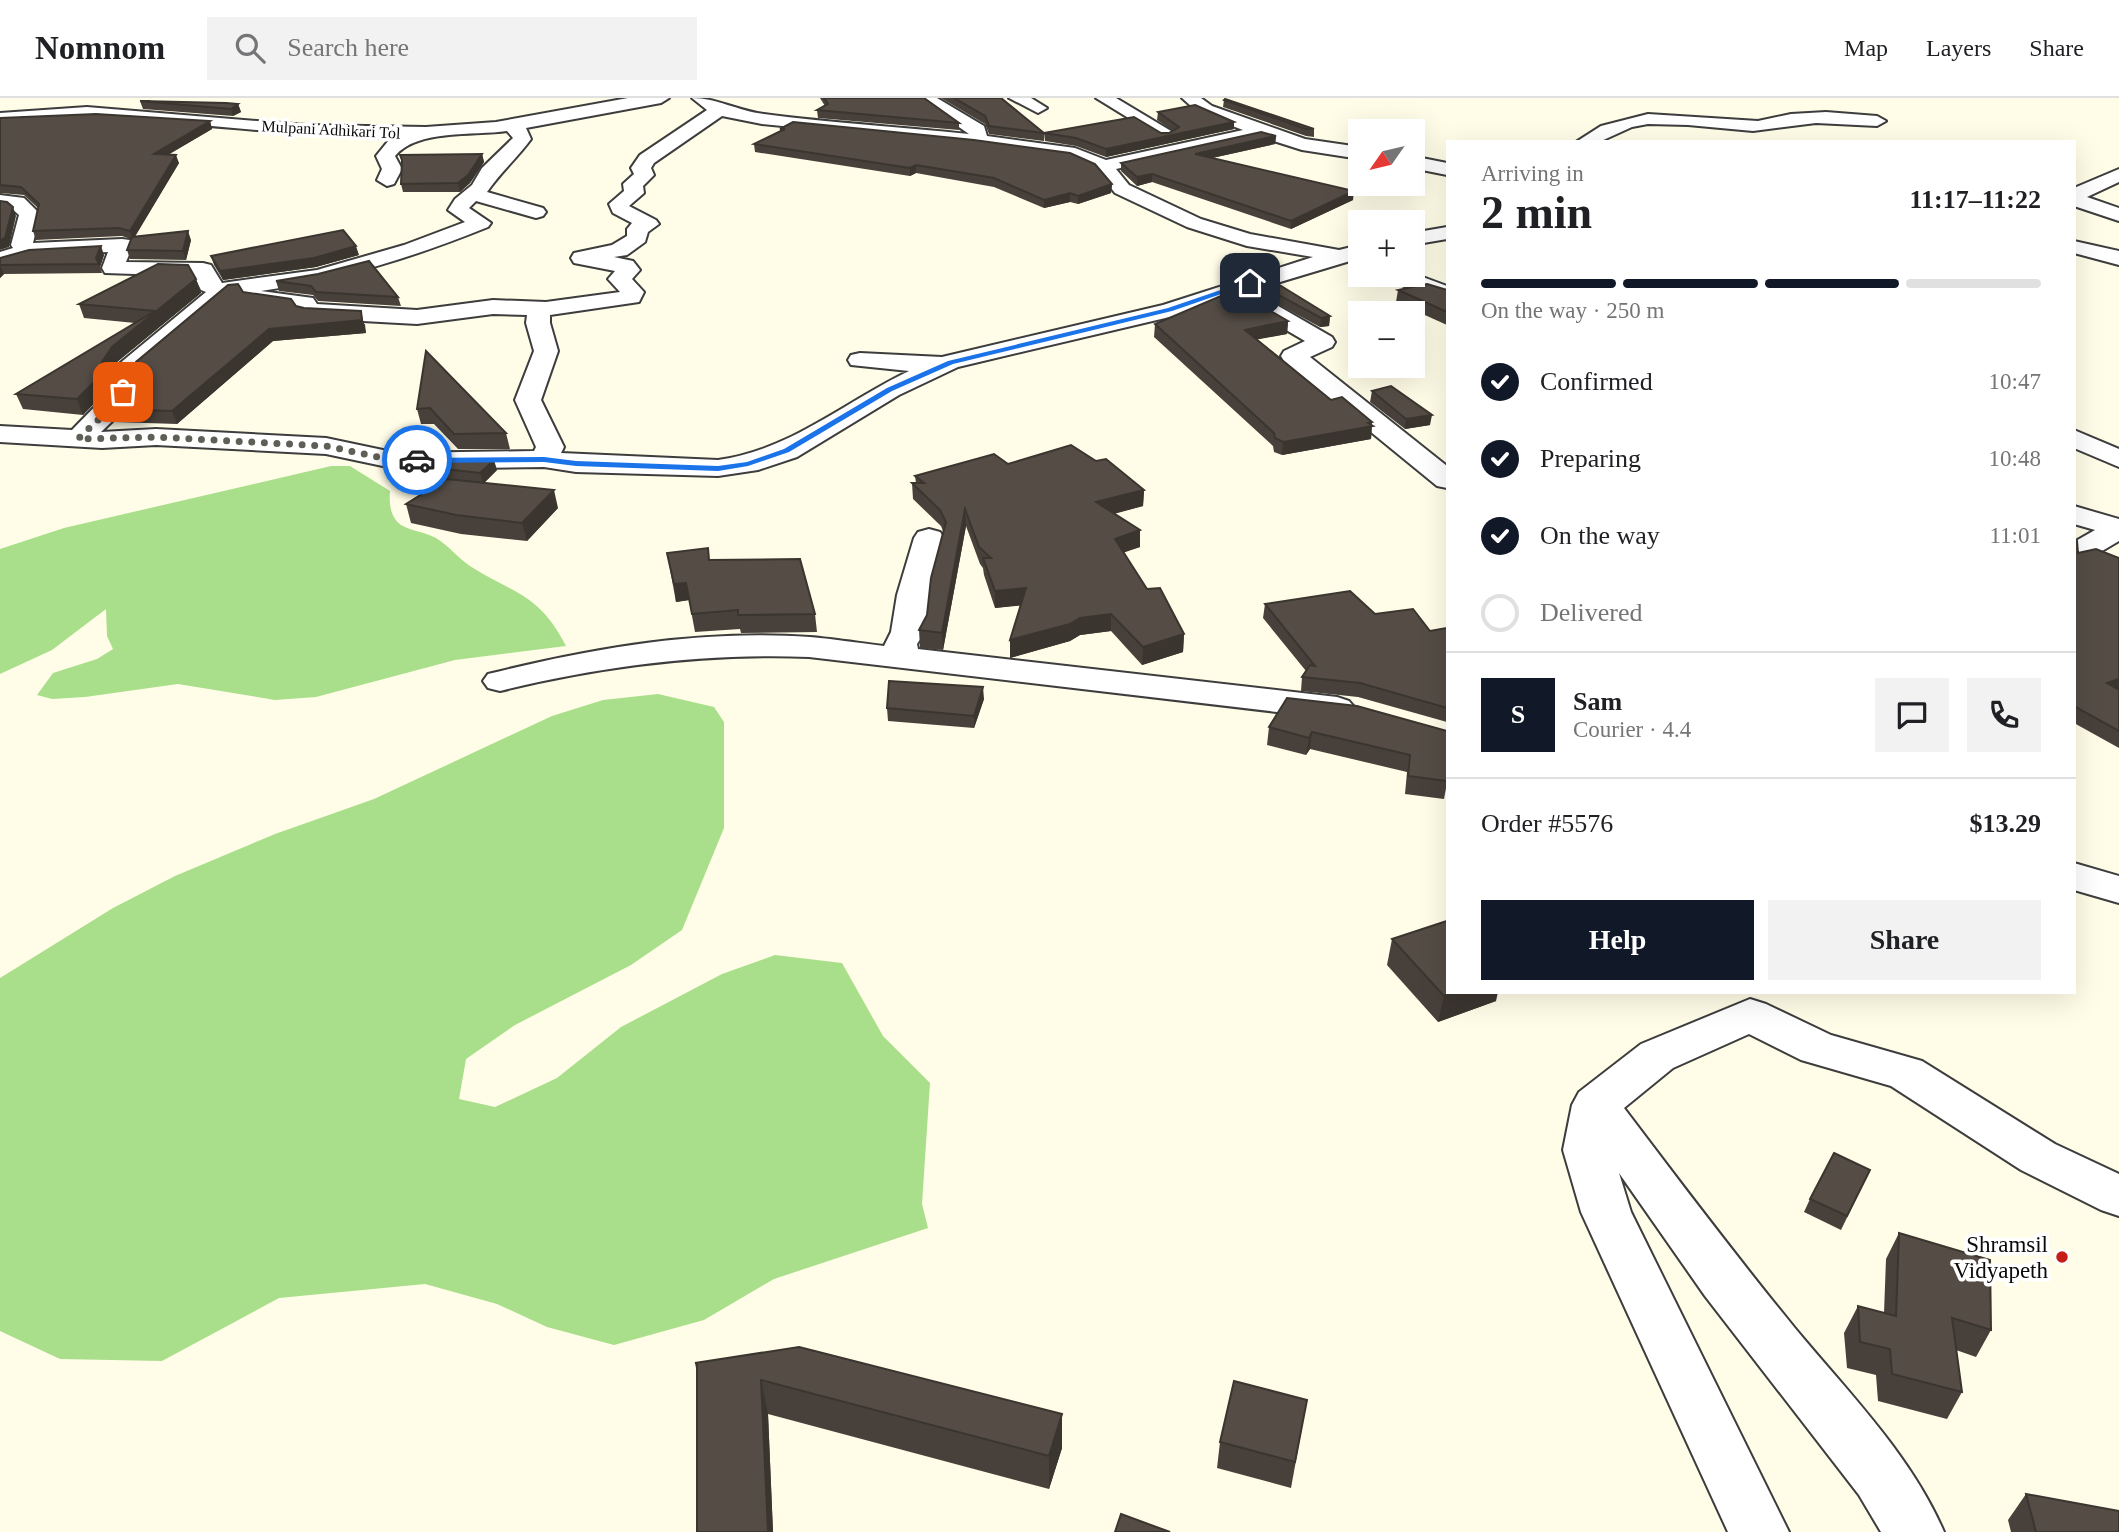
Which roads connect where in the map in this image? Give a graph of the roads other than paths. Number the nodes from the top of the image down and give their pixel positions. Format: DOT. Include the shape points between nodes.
graph roads {
  1 [pos="98,98"];
  2 [pos="661,98"];
  3 [pos="700,98"];
  4 [pos="953,98"];
  5 [pos="1017,98"];
  6 [pos="1104,98"];
  7 [pos="1190,98"];
  8 [pos="927,99"];
  9 [pos="1038,108"];
  10 [pos="719,110"];
  11 [pos="1252,110"];
  12 [pos="36,113"];
  13 [pos="957,117"];
  14 [pos="0,118"];
  15 [pos="920,118"];
  16 [pos="1225,119"];
  17 [pos="1877,121"];
  18 [pos="510,124"];
  19 [pos="1262,131"];
  20 [pos="424,132"];
  21 [pos="1167,134"];
  22 [pos="975,139"];
  23 [pos="1588,140"];
  24 [pos="1130,142"];
  25 [pos="1348,151"];
  26 [pos="1105,156"];
  27 [pos="1425,165"];
  28 [pos="1446,169"];
  29 [pos="2119,175"];
  30 [pos="387,180"];
  31 [pos="472,194"];
  32 [pos="2076,196"];
  33 [pos="2076,198"];
  34 [pos="0,201"];
  35 [pos="536,212"];
  36 [pos="2119,215"];
  37 [pos="1446,233"];
  38 [pos="1425,237"];
  39 [pos="2076,247"];
  40 [pos="619,250"];
  41 [pos="25,251"];
  42 [pos="1348,255"];
  43 [pos="0,258"];
  44 [pos="1348,258"];
  45 [pos="2119,258"];
  46 [pos="0,265"];
  47 [pos="113,268"];
  48 [pos="624,275"];
  49 [pos="1425,279"];
  50 [pos="1446,280"];
  51 [pos="1425,286"];
  52 [pos="1226,291"];
  53 [pos="219,293"];
  54 [pos="1446,294"];
  55 [pos="545,309"];
  56 [pos="860,360"];
  57 [pos="950,362"];
  58 [pos="0,434"];
  59 [pos="78,439"];
  60 [pos="2076,439"];
  61 [pos="1402,446"];
  62 [pos="1369,453"];
  63 [pos="2119,458"];
  64 [pos="544,459"];
  65 [pos="1446,479"];
  66 [pos="2076,516"];
  67 [pos="2119,528"];
  68 [pos="929,538"];
  69 [pos="2076,553"];
  70 [pos="904,659"];
  71 [pos="500,681"];
  72 [pos="1370,714"];
  73 [pos="2076,877"];
  74 [pos="2119,890"];
  75 [pos="1596,1105"];
  76 [pos="2119,1196"];
  77 [pos="1759,1532"];
  78 [pos="1914,1532"];
  1 -- 12 [label="street"];
  2 -- 18 [label="street, Mulpani Adhikari Tol" via="535,112"];
  3 -- 10 [label="street"];
  4 -- 8 [label="street"];
  5 -- 9 [label="street"];
  6 -- 21 [label="street"];
  7 -- 16 [label="street"];
  8 -- 13 [label="street"];
  10 -- 22 [label="street" via="762,119"];
  10 -- 40 [label="street" via="647,159 641,168 644,175 633,184 634,193 620,209 649,224 637,229 638,237"];
  11 -- 16 [label="street"];
  12 -- 14 [label="street, Mulpani Adhikari Tol"];
  12 -- 20 [label="street, Mulpani Adhikari Tol" via="157,115 312,130"];
  13 -- 15 [label="street"];
  13 -- 22 [label="street" via="978,130"];
  16 -- 19 [label="street"];
  16 -- 21 [label="street"];
  17 -- 23 [label="street" via="1798,118 1756,126 1653,118 1600,132"];
  18 -- 20 [label="street, Mulpani Adhikari Tol"];
  18 -- 31 [label="street" via="522,139 495,160"];
  19 -- 25 [label="street" via="1302,144"];
  19 -- 26 [label="street"];
  20 -- 30 [label="street" via="395,144 385,156 392,169"];
  21 -- 24 [label="street"];
  22 -- 26 [label="street"];
  26 -- 42 [label="street" via="1122,189 1194,223 1247,240"];
  27 -- 28 [label="street"];
  29 -- 32 [label="street"];
  31 -- 35 [label="street"];
  31 -- 53 [label="street" via="458,210 481,223 412,250 294,281"];
  33 -- 36 [label="street"];
  34 -- 41 [label="street" via="18,202 30,214 22,245"];
  37 -- 38 [label="street"];
  39 -- 45 [label="street"];
  40 -- 48 [label="street" via="649,265"];
  40 -- 48 [label="street" via="582,258 625,266 629,270"];
  41 -- 43 [label="street"];
  41 -- 47 [label="street" via="122,245"];
  44 -- 52 [label="street"];
  46 -- 47 [label="street" via="96,259 90,272"];
  47 -- 53 [label="street" via="203,270 209,285"];
  48 -- 55 [label="street" via="619,279 633,292 631,297"];
  49 -- 50 [label="street"];
  51 -- 54 [label="street"];
  52 -- 57 [label="street" via="1170,310"];
  52 -- 61 [label="street" via="1323,342 1293,356"];
  53 -- 55 [label="street" via="305,303 308,311 354,314 417,317 493,307"];
  53 -- 59 [label="street" via="128,369 118,401"];
  55 -- 64 [label="street" via="539,311 538,323 545,351 543,365 528,400 550,447"];
  56 -- 57 [label="street"];
  57 -- 64 [label="street" via="890,390 786,451 748,464 718,468"];
  58 -- 59 [label="street"];
  59 -- 64 [label="street" via="156,437 326,446 397,461"];
  60 -- 63 [label="street"];
  61 -- 62 [label="street"];
  61 -- 65 [label="street"];
  66 -- 67 [label="street"];
  67 -- 69 [label="street"];
  68 -- 70 [label="street" via="908,632 900,644"];
  70 -- 71 [label="street" via="745,644 619,655"];
  70 -- 72 [label="street"];
  73 -- 74 [label="street"];
  75 -- 76 [label="street" via="1657,1056 1750,1015 1817,1048 1906,1073 2038,1157"];
  75 -- 77 [label="street" via="1587,1150 1606,1212"];
  75 -- 78 [label="street" via="1724,1280 1880,1476"];
}
